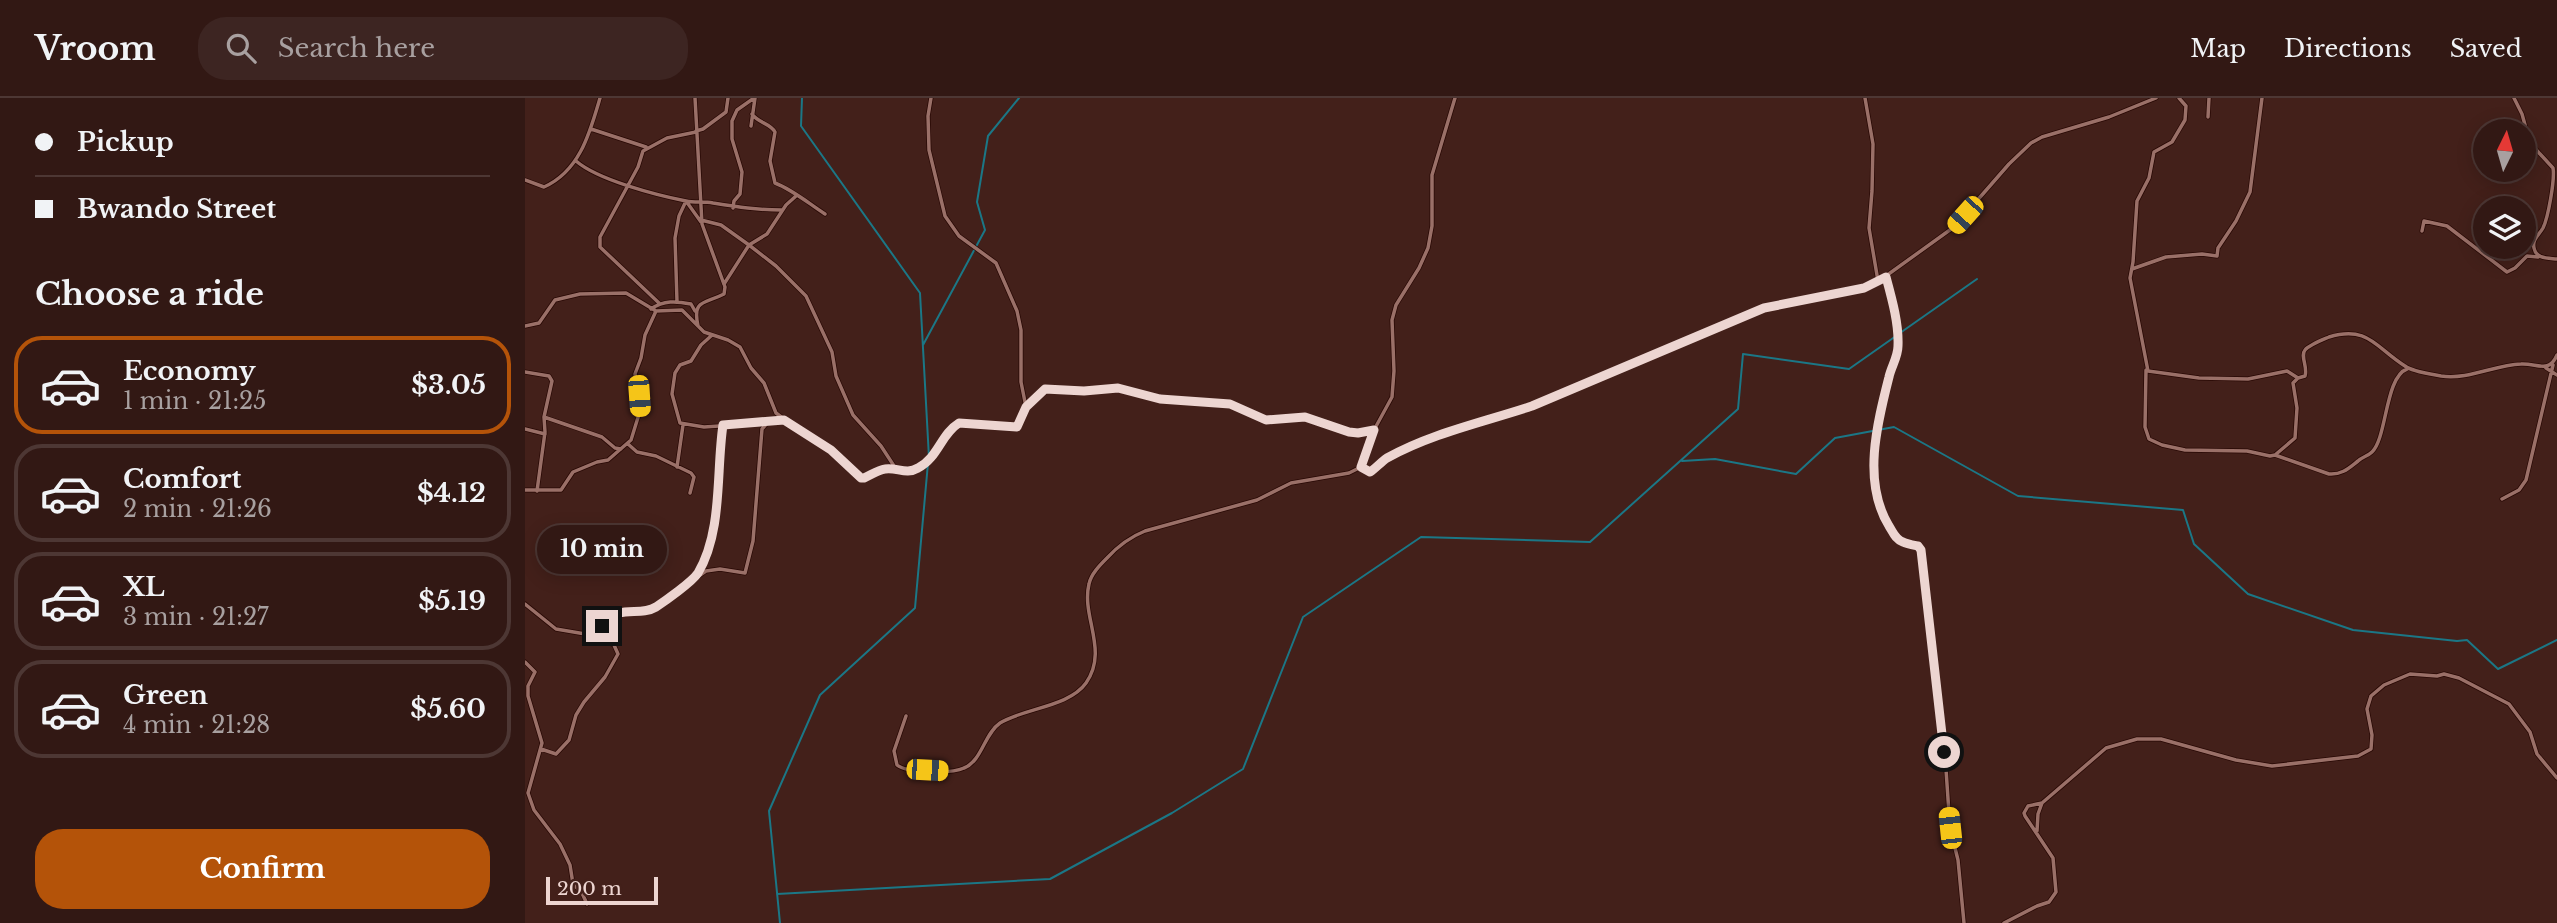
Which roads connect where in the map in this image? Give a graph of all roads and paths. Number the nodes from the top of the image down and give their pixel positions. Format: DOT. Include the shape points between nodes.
graph roads {
  1 [pos="600,98"];
  2 [pos="695,98"];
  3 [pos="728,98"];
  4 [pos="755,98"];
  5 [pos="931,98"];
  6 [pos="1455,98"];
  7 [pos="1865,98"];
  8 [pos="2156,98"];
  9 [pos="2179,98"];
  10 [pos="2209,98"];
  11 [pos="2262,98"];
  12 [pos="2514,98"];
  13 [pos="752,114"];
  14 [pos="2208,117"];
  15 [pos="751,127"];
  16 [pos="591,129"];
  17 [pos="696,131"];
  18 [pos="648,147"];
  19 [pos="576,161"];
  20 [pos="525,180"];
  21 [pos="628,186"];
  22 [pos="701,191"];
  23 [pos="796,196"];
  24 [pos="687,202"];
  25 [pos="701,203"];
  26 [pos="733,208"];
  27 [pos="782,209"];
  28 [pos="825,214"];
  29 [pos="701,222"];
  30 [pos="2422,231"];
  31 [pos="749,245"];
  32 [pos="2543,258"];
  33 [pos="2557,259"];
  34 [pos="2132,269"];
  35 [pos="1886,277"];
  36 [pos="1878,281"];
  37 [pos="724,284"];
  38 [pos="677,301"];
  39 [pos="659,303"];
  40 [pos="701,303"];
  41 [pos="691,304"];
  42 [pos="654,310"];
  43 [pos="684,312"];
  44 [pos="696,313"];
  45 [pos="525,326"];
  46 [pos="698,328"];
  47 [pos="712,335"];
  48 [pos="2557,355"];
  49 [pos="2553,363"];
  50 [pos="2546,368"];
  51 [pos="2146,369"];
  52 [pos="2407,369"];
  53 [pos="525,372"];
  54 [pos="2551,372"];
  55 [pos="2557,375"];
  56 [pos="2298,378"];
  57 [pos="1026,407"];
  58 [pos="544,417"];
  59 [pos="784,420"];
  60 [pos="768,422"];
  61 [pos="683,425"];
  62 [pos="723,425"];
  63 [pos="525,429"];
  64 [pos="1374,430"];
  65 [pos="545,434"];
  66 [pos="628,444"];
  67 [pos="621,449"];
  68 [pos="2275,456"];
  69 [pos="677,467"];
  70 [pos="1361,467"];
  71 [pos="897,471"];
  72 [pos="525,490"];
  73 [pos="537,491"];
  74 [pos="690,493"];
  75 [pos="2502,499"];
  76 [pos="697,576"];
  77 [pos="525,604"];
  78 [pos="596,636"];
  79 [pos="525,662"];
  80 [pos="906,716"];
  81 [pos="541,750"];
  82 [pos="2557,778"];
  83 [pos="2042,803"];
  84 [pos="2037,832"];
  85 [pos="587,904"];
  86 [pos="1964,923"];
  87 [pos="2004,923"];
  1 -- 16 [label="street"];
  2 -- 17 [label="street"];
  3 -- 17 [label="street" via="726,112"];
  4 -- 13 [label="street"];
  4 -- 26 [label="street" via="737,110 731,121 742,172"];
  5 -- 57 [label="street" via="929,150 945,216 960,236 996,263 1017,311"];
  6 -- 64 [label="street" via="1432,175 1428,248 1396,305 1391,336 1392,397"];
  7 -- 36 [label="street" via="1873,144 1869,228"];
  8 -- 35 [label="street" via="2031,143 1954,227"];
  9 -- 34 [label="street" via="2186,106 2185,120 2169,146 2154,152 2149,178 2137,201"];
  10 -- 14 [label="street"];
  11 -- 34 [label="street" via="2251,192 2217,256 2166,257"];
  12 -- 32 [label="street" via="2530,143 2554,173 2551,203 2534,242 2535,252"];
  13 -- 15 [label="street"];
  13 -- 23 [label="street" via="775,132 770,161 773,180"];
  16 -- 18 [label="street"];
  16 -- 19 [label="street"];
  17 -- 18 [label="street"];
  17 -- 22 [label="street"];
  18 -- 21 [label="street"];
  19 -- 20 [label="street" via="547,186"];
  19 -- 21 [label="street" via="588,171"];
  21 -- 24 [label="street"];
  21 -- 39 [label="street" via="600,237 600,247"];
  22 -- 24 [label="street"];
  22 -- 25 [label="street"];
  23 -- 27 [label="street"];
  23 -- 28 [label="street"];
  24 -- 25 [label="street"];
  24 -- 29 [label="street"];
  24 -- 38 [label="street" via="675,238"];
  25 -- 26 [label="street"];
  25 -- 29 [label="street"];
  26 -- 27 [label="street"];
  27 -- 31 [label="street" via="767,234"];
  29 -- 31 [label="street" via="721,225"];
  29 -- 37 [label="street"];
  30 -- 32 [label="street" via="2424,221 2444,225 2507,272 2527,256"];
  31 -- 37 [label="street"];
  31 -- 71 [label="street" via="806,296 832,352 836,376 853,415"];
  32 -- 33 [label="street"];
  34 -- 51 [label="street"];
  35 -- 36 [label="street"];
  35 -- 86 [label="street" via="1898,348 1877,430 1875,481 1882,512 1895,537 1921,550"];
  36 -- 70 [label="street" via="1849,292 1764,308 1532,406 1472,422 1418,444 1385,459 1370,472"];
  37 -- 40 [label="street" via="724,293"];
  38 -- 39 [label="street"];
  38 -- 41 [label="street"];
  39 -- 42 [label="street"];
  40 -- 41 [label="street"];
  40 -- 44 [label="street"];
  41 -- 44 [label="street"];
  42 -- 43 [label="street"];
  42 -- 45 [label="street" via="626,293 571,295 555,300 539,323"];
  42 -- 66 [label="street" via="635,374 640,411"];
  43 -- 44 [label="street"];
  43 -- 46 [label="street"];
  44 -- 46 [label="street"];
  46 -- 47 [label="street"];
  47 -- 59 [label="street" via="743,351"];
  47 -- 61 [label="street" via="675,373 672,394"];
  48 -- 49 [label="street"];
  49 -- 50 [label="street"];
  49 -- 54 [label="street"];
  50 -- 52 [label="street" via="2521,364 2446,376"];
  50 -- 54 [label="street"];
  51 -- 56 [label="street" via="2169,375 2240,379 2287,371"];
  51 -- 68 [label="street" via="2145,427 2155,443 2185,450"];
  52 -- 56 [label="street" via="2369,337 2343,334 2306,349 2307,370"];
  52 -- 68 [label="street" via="2395,381 2374,451 2353,466 2329,474"];
  53 -- 58 [label="street" via="552,379"];
  54 -- 55 [label="street"];
  54 -- 75 [label="street" via="2526,480"];
  56 -- 68 [label="street" via="2293,383 2295,438"];
  57 -- 64 [label="street" via="1045,389 1118,388 1160,399 1230,404 1266,420 1305,417 1349,432"];
  57 -- 71 [label="street" via="1017,427 959,423 926,463 912,471"];
  58 -- 65 [label="street"];
  58 -- 67 [label="street" via="602,437"];
  59 -- 60 [label="street"];
  59 -- 71 [label="street" via="831,450 861,478 883,469"];
  60 -- 62 [label="street"];
  60 -- 76 [label="street" via="762,429 753,541 745,573 712,569"];
  61 -- 62 [label="street"];
  61 -- 69 [label="street"];
  62 -- 76 [label="street" via="717,503"];
  63 -- 65 [label="street"];
  64 -- 70 [label="street"];
  65 -- 73 [label="street"];
  66 -- 67 [label="street"];
  66 -- 69 [label="street"];
  67 -- 73 [label="street" via="608,460 573,472 561,490"];
  69 -- 74 [label="street" via="694,475"];
  70 -- 80 [label="street" via="1285,485 1257,500 1153,528 1129,539 1104,561 1089,584 1095,655 1084,685 1070,697 997,726 968,767 907,770 897,765 894,751"];
  72 -- 73 [label="street"];
  76 -- 78 [label="street" via="651,609 616,614"];
  77 -- 78 [label="street" via="556,629"];
  78 -- 81 [label="street" via="614,645 618,654 576,715 561,751"];
  79 -- 81 [label="street" via="535,672 528,696"];
  81 -- 85 [label="street" via="528,787 529,800 561,844 573,884"];
  82 -- 83 [label="street" via="2537,754 2530,732 2505,702 2452,676 2410,674 2384,685 2369,699 2371,749 2358,756 2272,766 2161,739 2137,739 2106,748"];
  83 -- 84 [label="street"];
  83 -- 84 [label="street" via="2028,806 2024,813"];
  84 -- 87 [label="street" via="2054,860 2056,895"];
}
